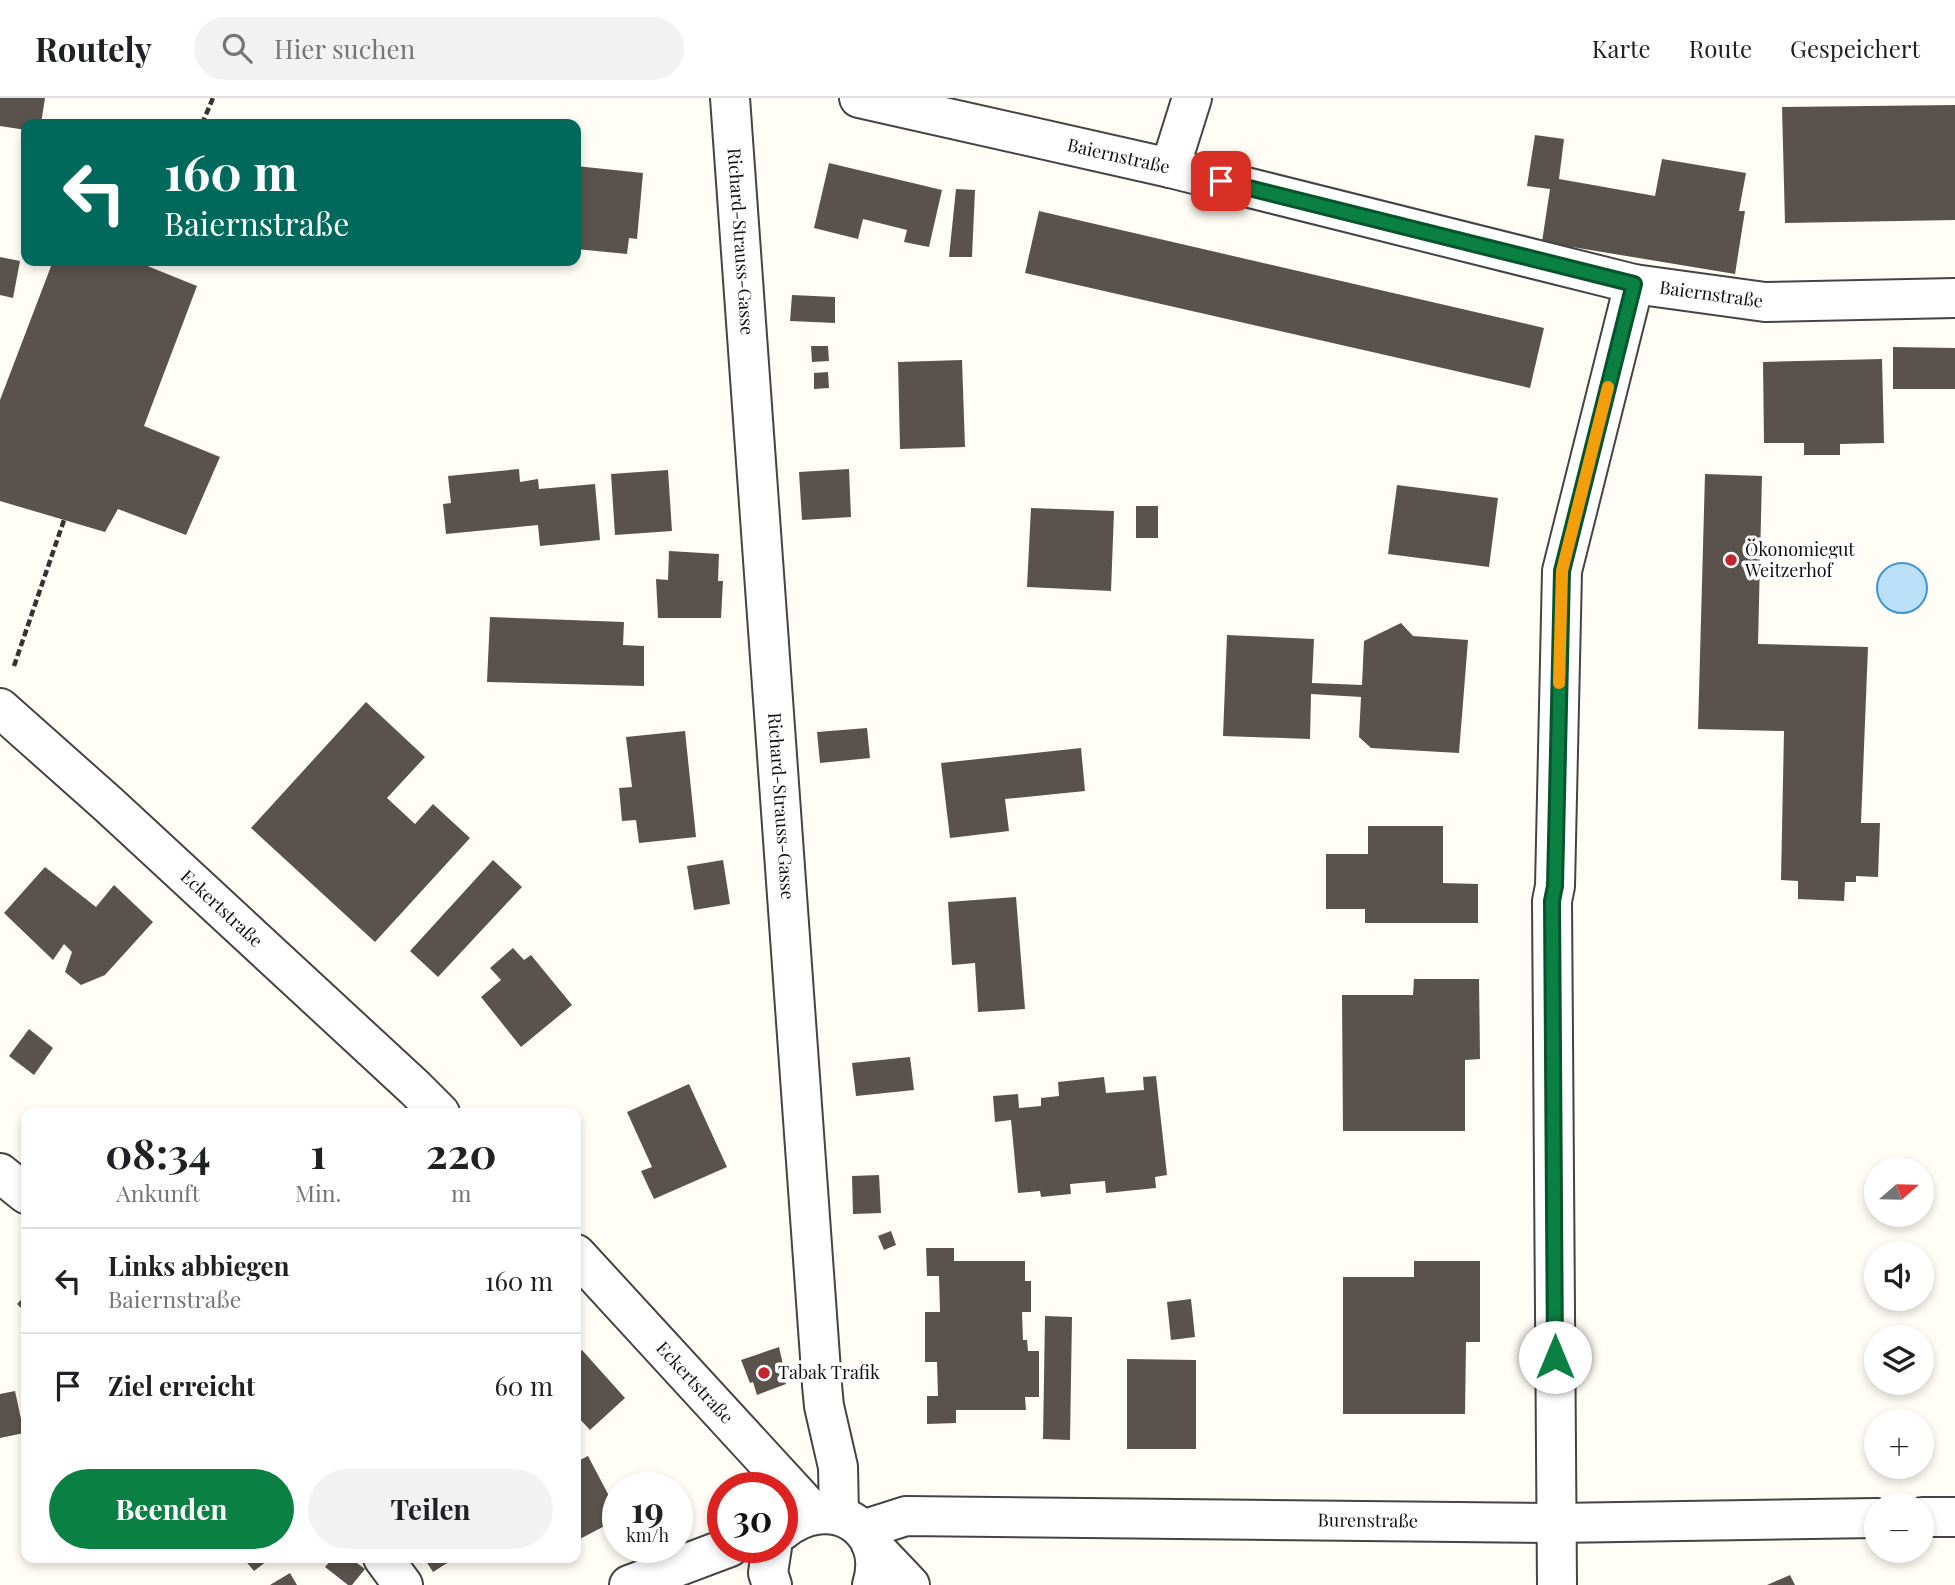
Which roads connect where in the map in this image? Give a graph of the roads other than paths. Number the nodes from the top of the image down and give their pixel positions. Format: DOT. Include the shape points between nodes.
graph roads {
  1 [pos="730,98"];
  2 [pos="859,98"];
  3 [pos="1192,98"];
  4 [pos="1170,168"];
  5 [pos="1634,284"];
  6 [pos="1955,298"];
  7 [pos="0,708"];
  8 [pos="435,1108"];
  9 [pos="0,1173"];
  10 [pos="21,1190"];
  11 [pos="581,1260"];
  12 [pos="1934,1517"];
  13 [pos="1955,1517"];
  14 [pos="1864,1518"];
  15 [pos="1556,1523"];
  16 [pos="819,1528"];
  17 [pos="707,1556"];
  18 [pos="387,1563"];
  19 [pos="770,1563"];
  20 [pos="402,1585"];
  21 [pos="629,1585"];
  22 [pos="772,1585"];
  23 [pos="872,1585"];
  24 [pos="911,1585"];
  25 [pos="1557,1585"];
  1 -- 16 [label="street, Richard-Strauss-Gasse" via="822,1385 838,1467"];
  2 -- 4 [label="street, Baiernstraße"];
  3 -- 4 [label="street"];
  4 -- 5 [label="street, Baiernstraße"];
  5 -- 6 [label="street, Baiernstraße" via="1765,302"];
  5 -- 15 [label="street" via="1562,571 1552,901"];
  7 -- 8 [label="street, Eckertstraße"];
  9 -- 10 [label="street"];
  11 -- 16 [label="street, Eckertstraße"];
  12 -- 13 [label="street"];
  14 -- 15 [label="street, Burenstraße"];
  15 -- 16 [label="street, Burenstraße" via="906,1516"];
  15 -- 25 [label="street"];
  16 -- 23 [label="street, Richard-Strauss-Gasse" via="877,1570"];
  16 -- 24 [label="street, Eckertstraße"];
  17 -- 21 [label="street"];
  18 -- 20 [label="street"];
  19 -- 22 [label="street"];
}
